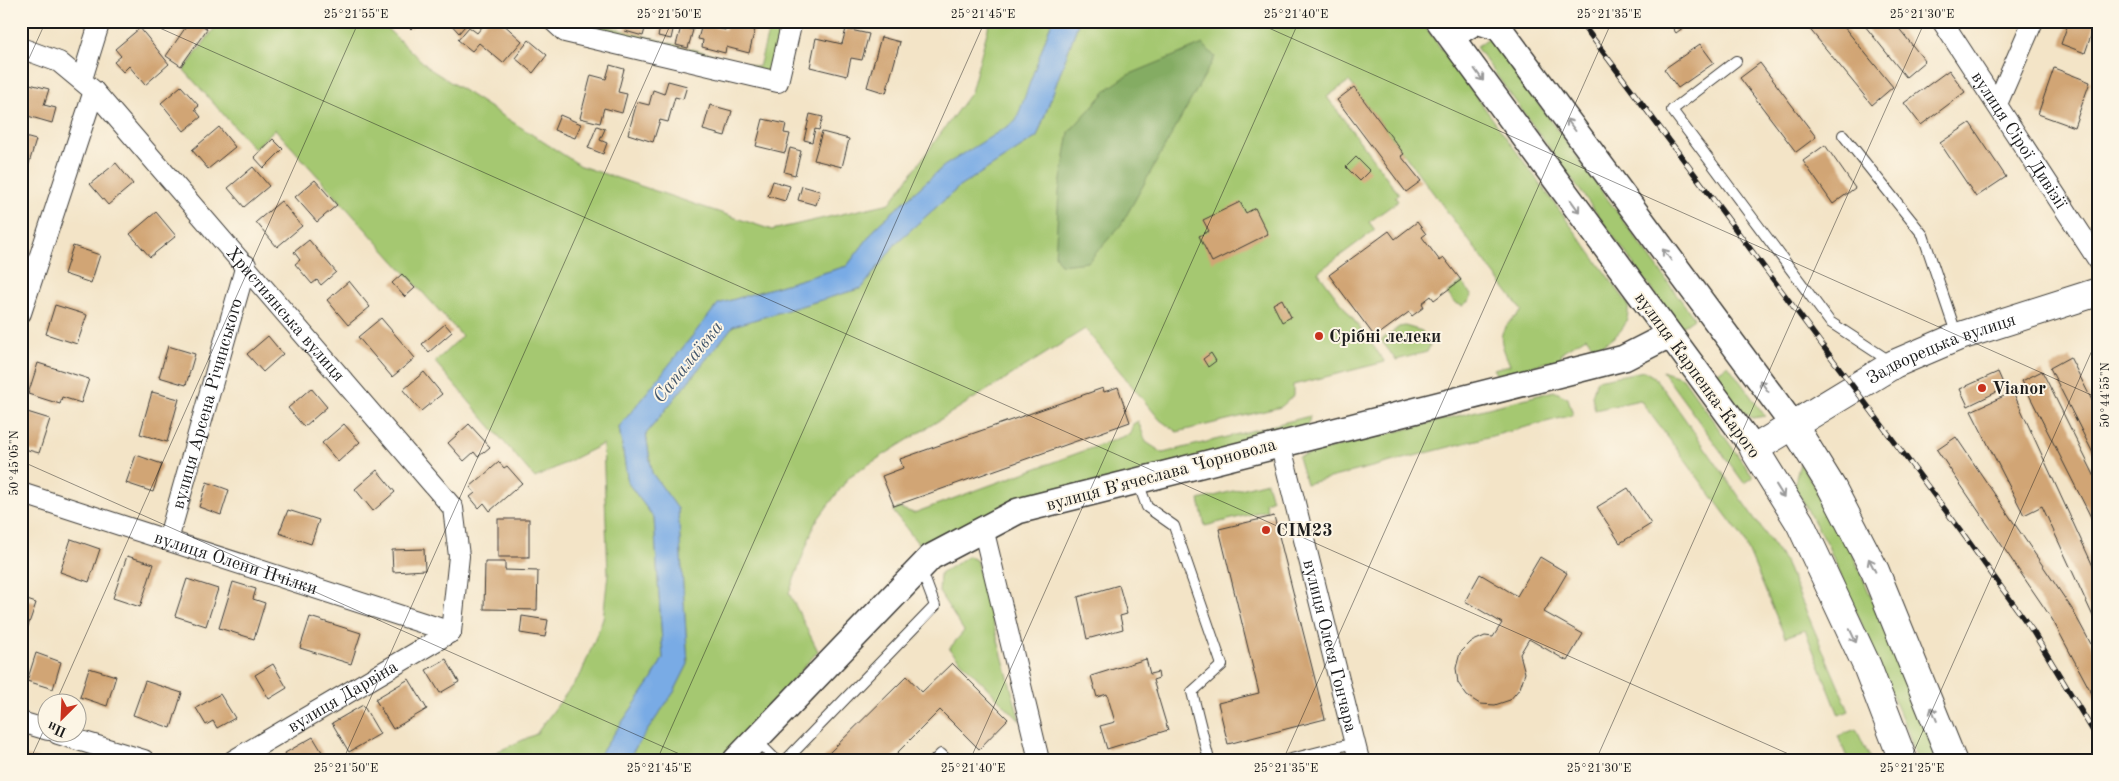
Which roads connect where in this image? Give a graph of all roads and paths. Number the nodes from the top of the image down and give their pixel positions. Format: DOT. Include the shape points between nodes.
graph roads {
  1 [pos="100,21"];
  2 [pos="792,21"];
  3 [pos="1439,21"];
  4 [pos="1942,21"];
  5 [pos="2033,21"];
  6 [pos="562,25"];
  7 [pos="1496,25"];
  8 [pos="1454,41"];
  9 [pos="21,48"];
  10 [pos="1736,61"];
  11 [pos="88,85"];
  12 [pos="1997,104"];
  13 [pos="1843,135"];
  14 [pos="2098,260"];
  15 [pos="246,265"];
  16 [pos="2098,292"];
  17 [pos="21,313"];
  18 [pos="1669,335"];
  19 [pos="1957,338"];
  20 [pos="1894,364"];
  21 [pos="1793,425"];
  22 [pos="1280,443"];
  23 [pos="1754,449"];
  24 [pos="1138,482"];
  25 [pos="21,493"];
  26 [pos="983,528"];
  27 [pos="168,540"];
  28 [pos="920,568"];
  29 [pos="451,632"];
  30 [pos="21,722"];
  31 [pos="38,727"];
  32 [pos="755,739"];
  33 [pos="88,743"];
  34 [pos="1357,751"];
  35 [pos="1035,759"];
  36 [pos="144,760"];
  37 [pos="234,760"];
  38 [pos="736,760"];
  39 [pos="776,760"];
  40 [pos="786,760"];
  41 [pos="936,760"];
  42 [pos="947,760"];
  43 [pos="1209,760"];
  44 [pos="1287,760"];
  45 [pos="1903,760"];
  46 [pos="1952,760"];
  1 -- 11 [label="street"];
  2 -- 6 [label="street" via="778,82"];
  3 -- 8 [label="street, вулиця Карпенка-Карого"];
  4 -- 12 [label="street, вулиця Сірої Дивізії"];
  5 -- 12 [label="street"];
  7 -- 8 [label="street" via="1477,21 1460,31"];
  21 -- 7 [label="street, one-way"];
  8 -- 18 [label="street, вулиця Карпенка-Карого, one-way"];
  9 -- 11 [label="street, Християнська вулиця" via="59,62"];
  10 -- 20 [label="lane" via="1672,110 1830,322"];
  11 -- 15 [label="street, Християнська вулиця"];
  11 -- 17 [label="street"];
  12 -- 14 [label="street, вулиця Сірої Дивізії"];
  13 -- 19 [label="lane" via="1922,235"];
  15 -- 27 [label="street, вулиця Арсена Річинського"];
  15 -- 29 [label="street, Християнська вулиця" via="453,508 459,556"];
  16 -- 19 [label="main road, Задворецька вулиця"];
  18 -- 22 [label="street, вулиця Вʼячеслава Чорновола" via="1624,358"];
  18 -- 23 [label="street, вулиця Карпенка-Карого"];
  19 -- 20 [label="main road, Задворецька вулиця"];
  20 -- 21 [label="main road, Задворецька вулиця"];
  21 -- 23 [label="main road, Задворецька вулиця"];
  46 -- 21 [label="main road, one-way" via="1875,571 1832,488"];
  22 -- 24 [label="street, вулиця Вʼячеслава Чорновола"];
  22 -- 34 [label="street, вулиця Олеся Гончара"];
  23 -- 45 [label="main road, вулиця Карпенка-Карого, one-way" via="1804,532 1867,666"];
  24 -- 26 [label="street, вулиця Вʼячеслава Чорновола" via="1018,511"];
  24 -- 43 [label="lane" via="1148,507 1174,526 1222,665 1192,692"];
  25 -- 27 [label="street, вулиця Олени Пчілки"];
  26 -- 28 [label="street, вулиця Вʼячеслава Чорновола" via="931,557"];
  26 -- 35 [label="street"];
  27 -- 29 [label="street, вулиця Олени Пчілки"];
  28 -- 32 [label="street, вулиця Вʼячеслава Чорновола"];
  28 -- 40 [label="lane" via="935,606"];
  29 -- 37 [label="street, вулиця Дарвіна"];
  30 -- 31 [label="street"];
  32 -- 38 [label="street, вулиця Вʼячеслава Чорновола"];
  32 -- 39 [label="lane"];
  33 -- 36 [label="street"];
  34 -- 44 [label="lane"];
  41 -- 42 [label="lane" via="942,754"];
}
